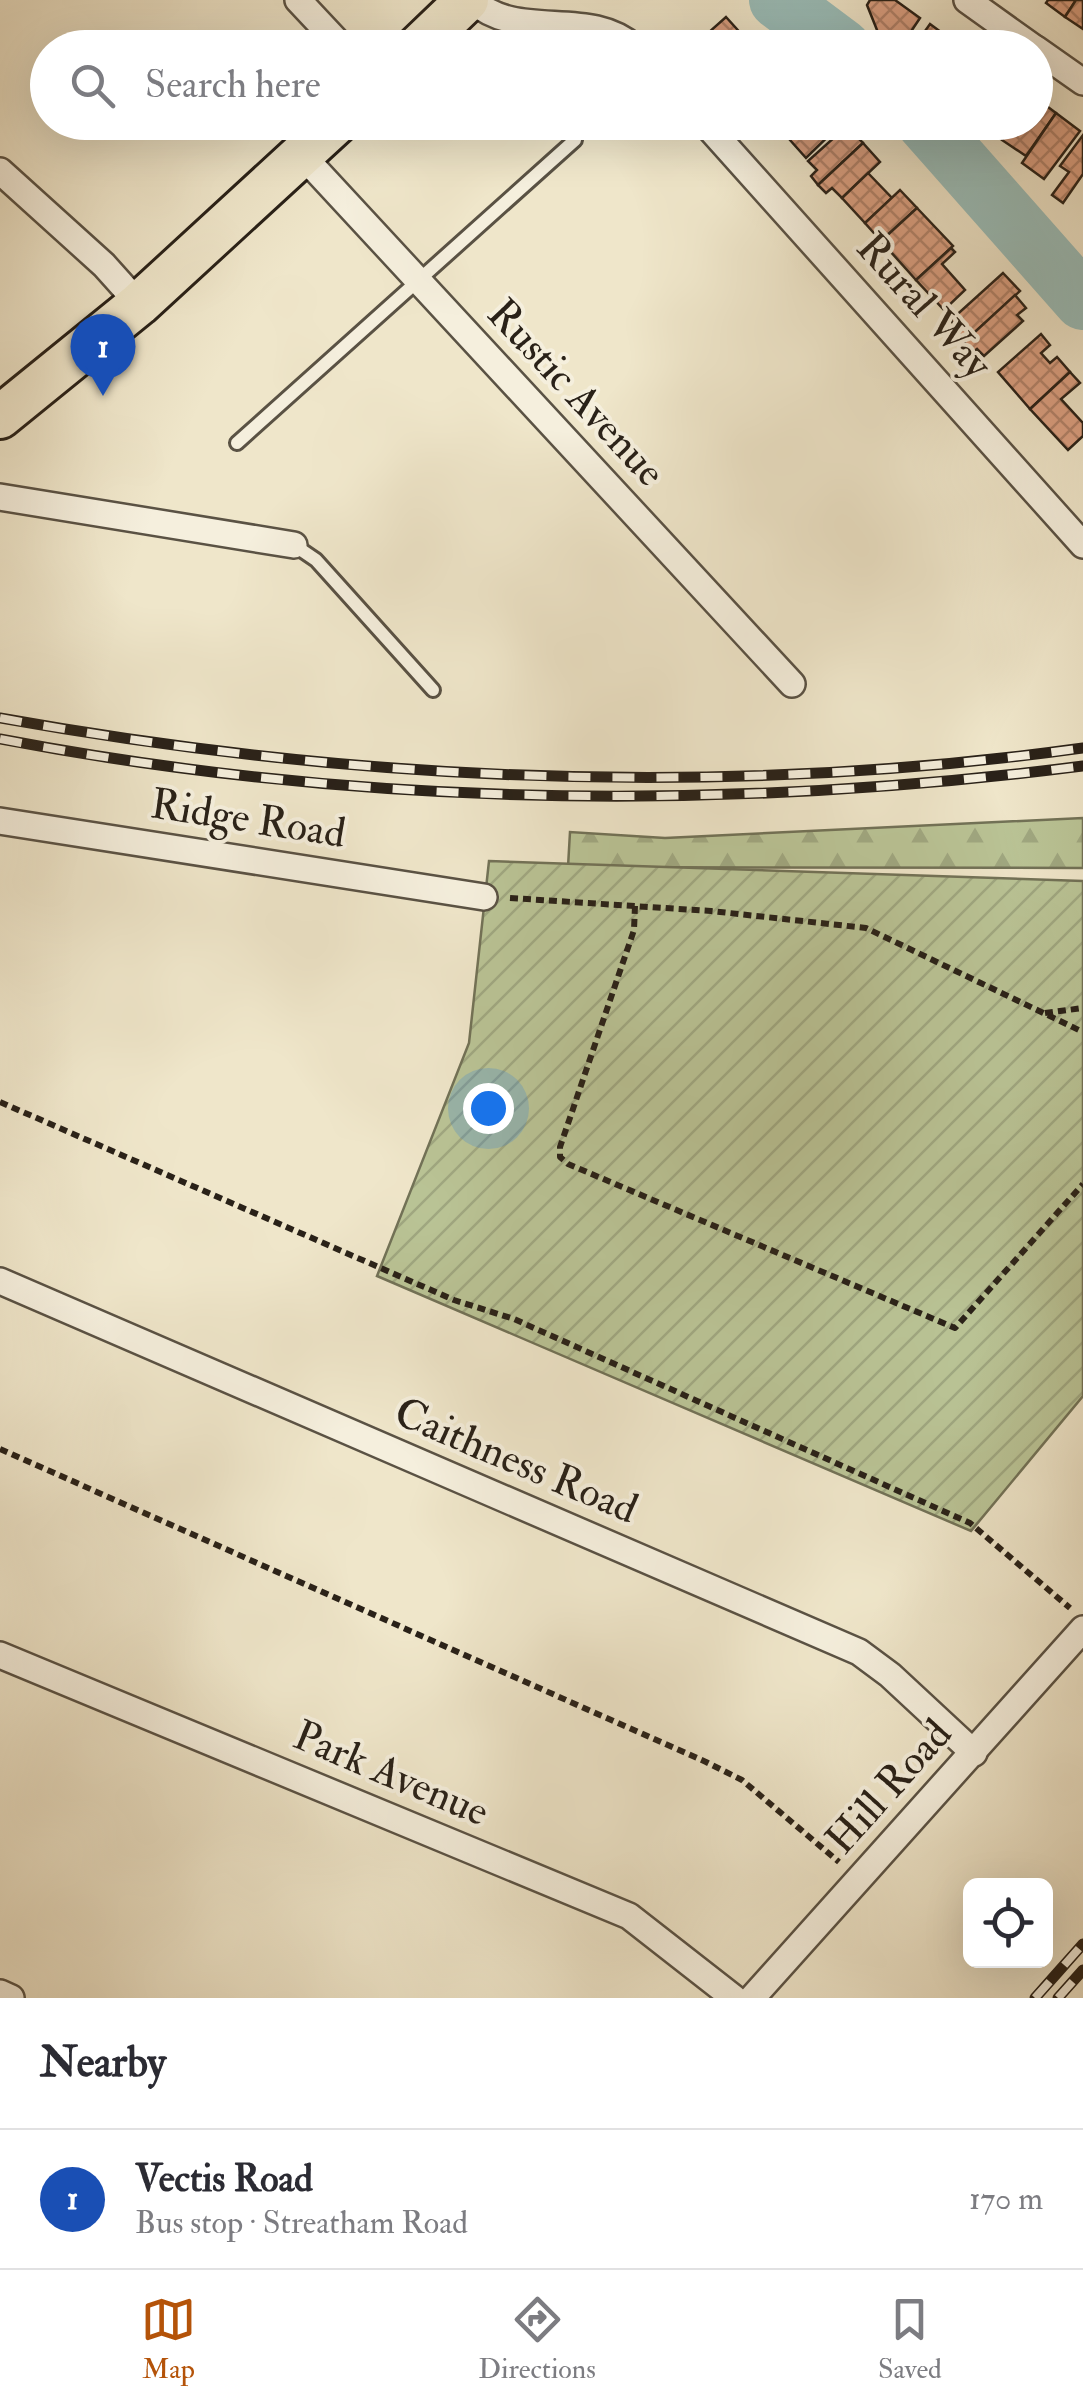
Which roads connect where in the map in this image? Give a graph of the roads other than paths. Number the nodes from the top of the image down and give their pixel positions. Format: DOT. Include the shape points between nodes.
graph roads {
  1 [pos="298,0"];
  2 [pos="470,0"];
  3 [pos="967,0"];
  4 [pos="326,30"];
  5 [pos="437,30"];
  6 [pos="611,30"];
  7 [pos="1010,30"];
  8 [pos="1053,61"];
  9 [pos="1083,82"];
  10 [pos="318,140"];
  11 [pos="575,140"];
  12 [pos="720,140"];
  13 [pos="302,155"];
  14 [pos="0,170"];
  15 [pos="418,281"];
  16 [pos="139,304"];
  17 [pos="0,417"];
  18 [pos="237,442"];
  19 [pos="0,497"];
  20 [pos="294,545"];
  21 [pos="1083,545"];
  22 [pos="792,684"];
  23 [pos="433,690"];
  24 [pos="0,821"];
  25 [pos="484,896"];
  26 [pos="0,1282"];
  27 [pos="1083,1629"];
  28 [pos="0,1654"];
  29 [pos="974,1753"];
  30 [pos="0,1993"];
  31 [pos="10,1998"];
  32 [pos="734,1998"];
  33 [pos="752,1998"];
  1 -- 4 [label="street"];
  2 -- 5 [label="main road"];
  2 -- 6 [label="street" via="497,19"];
  3 -- 7 [label="street"];
  8 -- 9 [label="street"];
  10 -- 13 [label="main road"];
  11 -- 15 [label="lane"];
  12 -- 21 [label="street, Rural Way"];
  13 -- 15 [label="street, Rustic Avenue"];
  13 -- 16 [label="main road"];
  14 -- 16 [label="street"];
  15 -- 18 [label="lane"];
  15 -- 22 [label="street, Rustic Avenue"];
  16 -- 17 [label="main road"];
  19 -- 20 [label="street"];
  20 -- 23 [label="lane" via="316,560"];
  24 -- 25 [label="street, Ridge Road"];
  26 -- 29 [label="street, Caithness Road" via="859,1652"];
  27 -- 29 [label="street, Hill Road"];
  28 -- 32 [label="street, Park Avenue" via="630,1916"];
  29 -- 33 [label="street, Hill Road"];
  30 -- 31 [label="street"];
}
